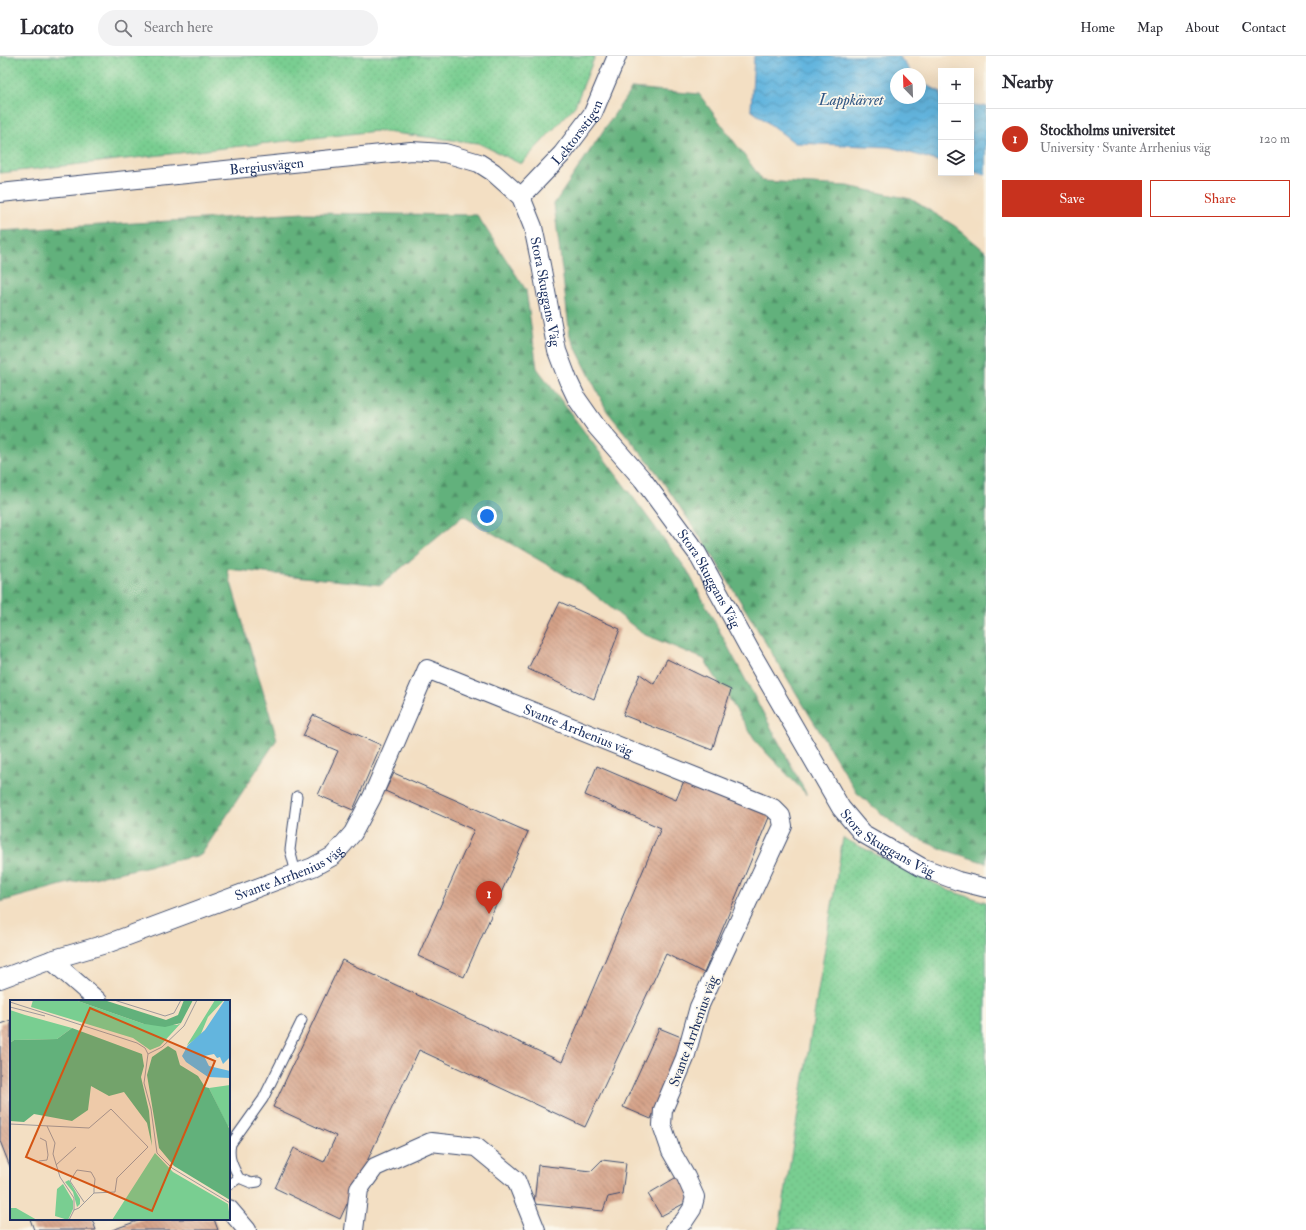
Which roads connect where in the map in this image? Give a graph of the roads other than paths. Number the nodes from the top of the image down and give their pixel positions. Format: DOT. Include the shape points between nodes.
graph roads {
  1 [pos="617,56"];
  2 [pos="0,193"];
  3 [pos="521,197"];
  4 [pos="297,796"];
  5 [pos="296,873"];
  6 [pos="986,888"];
  7 [pos="51,960"];
  8 [pos="0,979"];
  9 [pos="97,1000"];
  10 [pos="302,1020"];
  11 [pos="230,1148"];
  12 [pos="230,1157"];
  13 [pos="239,1178"];
  14 [pos="258,1182"];
  15 [pos="230,1185"];
  16 [pos="230,1210"];
  17 [pos="247,1230"];
  18 [pos="354,1230"];
  19 [pos="536,1230"];
  20 [pos="675,1230"];
  1 -- 3 [label="street, Lektorsstigen" via="592,113 562,154"];
  2 -- 3 [label="street, Bergiusvägen" via="411,151 445,153 479,163"];
  3 -- 6 [label="street, Stora Skuggans Väg" via="533,227 557,351 577,399 596,426 643,480 697,553 841,808 862,833 921,867"];
  4 -- 5 [label="lane" via="290,850"];
  5 -- 7 [label="street, Svante Arrhenius väg" via="109,943"];
  5 -- 20 [label="street, Svante Arrhenius väg" via="333,856 353,833 372,797 427,669 773,808 781,816 783,826 699,1007 685,1058 663,1110 662,1125 695,1197 692,1209"];
  7 -- 8 [label="street, Svante Arrhenius väg"];
  7 -- 9 [label="street"];
  10 -- 11 [label="lane" via="264,1098"];
  12 -- 13 [label="lane"];
  13 -- 14 [label="lane" via="251,1183"];
  13 -- 15 [label="lane"];
  16 -- 17 [label="street"];
  18 -- 19 [label="street" via="359,1189 375,1167 431,1142 476,1147 516,1180"];
}
